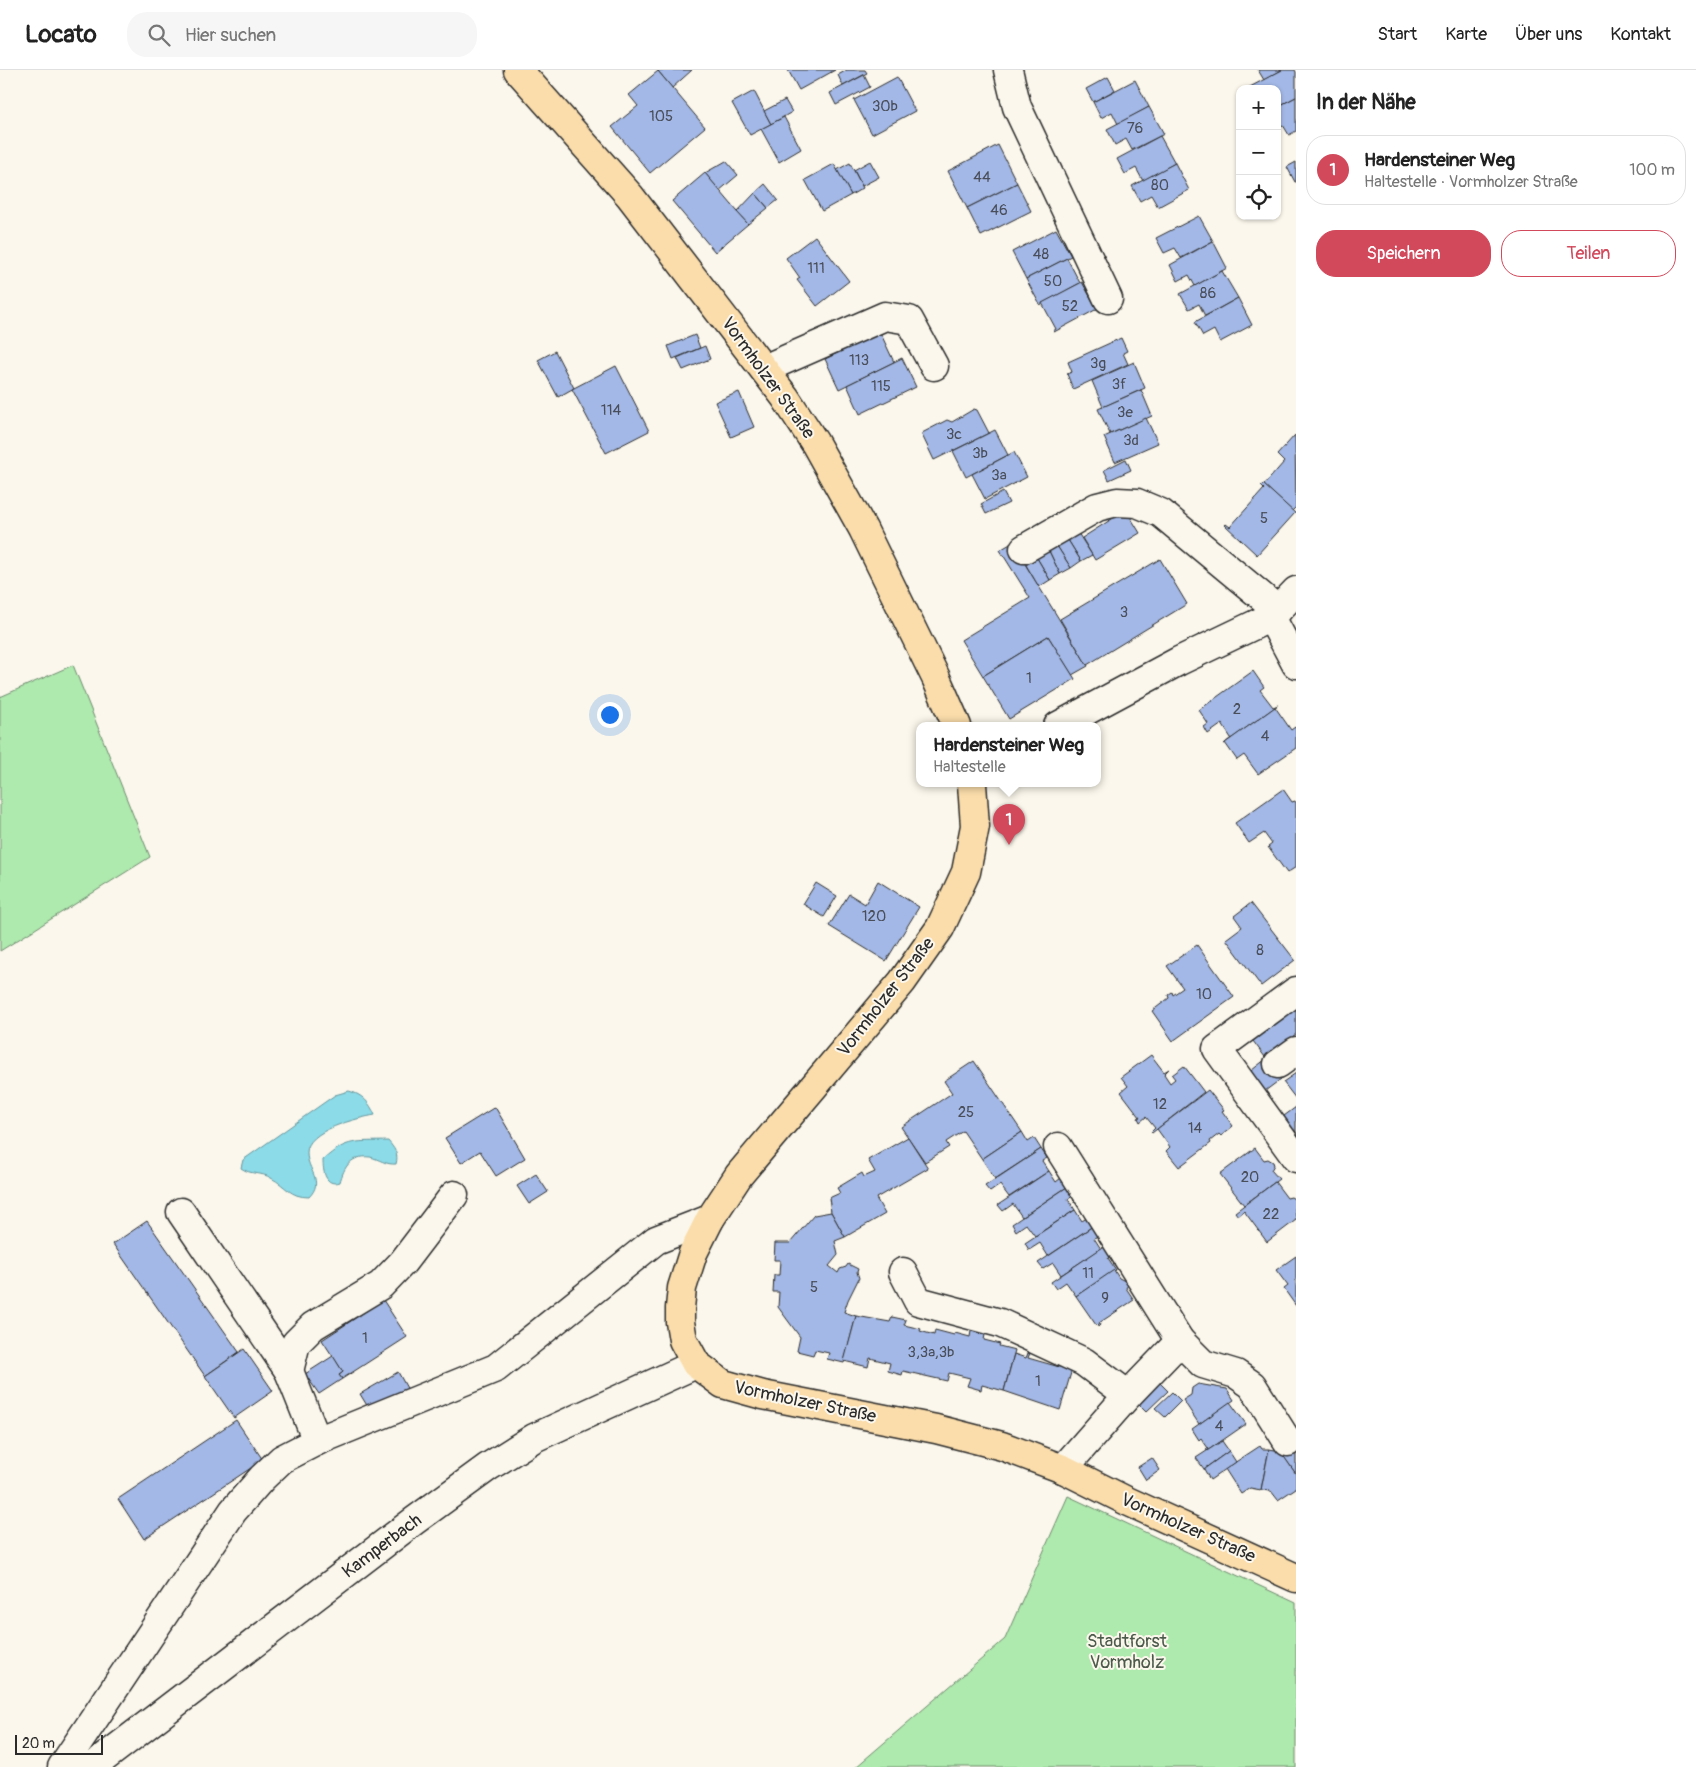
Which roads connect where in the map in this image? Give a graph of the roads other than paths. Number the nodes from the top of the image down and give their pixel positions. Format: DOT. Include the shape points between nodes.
graph roads {
  1 [pos="518,70"];
  2 [pos="1008,70"];
  3 [pos="1108,299"];
  4 [pos="934,366"];
  5 [pos="764,369"];
  6 [pos="1024,549"];
  7 [pos="1282,606"];
  8 [pos="1296,664"];
  9 [pos="955,722"];
  10 [pos="1065,722"];
  11 [pos="972,787"];
  12 [pos="1296,991"];
  13 [pos="1058,1147"];
  14 [pos="1296,1158"];
  15 [pos="454,1196"];
  16 [pos="181,1212"];
  17 [pos="710,1219"];
  18 [pos="903,1272"];
  19 [pos="1180,1341"];
  20 [pos="696,1364"];
  21 [pos="289,1371"];
  22 [pos="1128,1395"];
  23 [pos="317,1441"];
  24 [pos="1288,1442"];
  25 [pos="1063,1469"];
  26 [pos="1296,1578"];
  27 [pos="62,1767"];
  28 [pos="92,1767"];
  1 -- 5 [label="main road, Vormholzer Straße" via="630,196"];
  2 -- 3 [label="street" via="1017,106"];
  4 -- 5 [label="street" via="909,320 885,316"];
  5 -- 9 [label="main road, Vormholzer Straße" via="815,443 863,529"];
  6 -- 7 [label="street" via="1097,507 1117,502 1137,503 1161,513"];
  7 -- 8 [label="street"];
  7 -- 10 [label="street"];
  11 -- 17 [label="main road, Vormholzer Straße" via="975,826 966,872 940,928 890,996 739,1175"];
  12 -- 14 [label="street" via="1217,1049"];
  13 -- 19 [label="street"];
  15 -- 21 [label="street" via="403,1262 380,1285 313,1326 296,1343"];
  16 -- 21 [label="street"];
  17 -- 20 [label="main road, Vormholzer Straße" via="693,1253 682,1288 680,1308 683,1340"];
  17 -- 23 [label="street" via="656,1240 496,1368"];
  18 -- 22 [label="street" via="918,1301 1000,1323 1084,1362"];
  19 -- 22 [label="street"];
  19 -- 24 [label="street" via="1203,1364 1236,1374 1252,1385"];
  20 -- 25 [label="main road, Vormholzer Straße" via="723,1384 936,1429 1002,1446"];
  20 -- 28 [label="street, Kamperbach" via="534,1438 488,1467"];
  21 -- 23 [label="street"];
  22 -- 25 [label="street"];
  23 -- 27 [label="street" via="282,1459 233,1511"];
  25 -- 26 [label="main road, Vormholzer Straße"];
}
